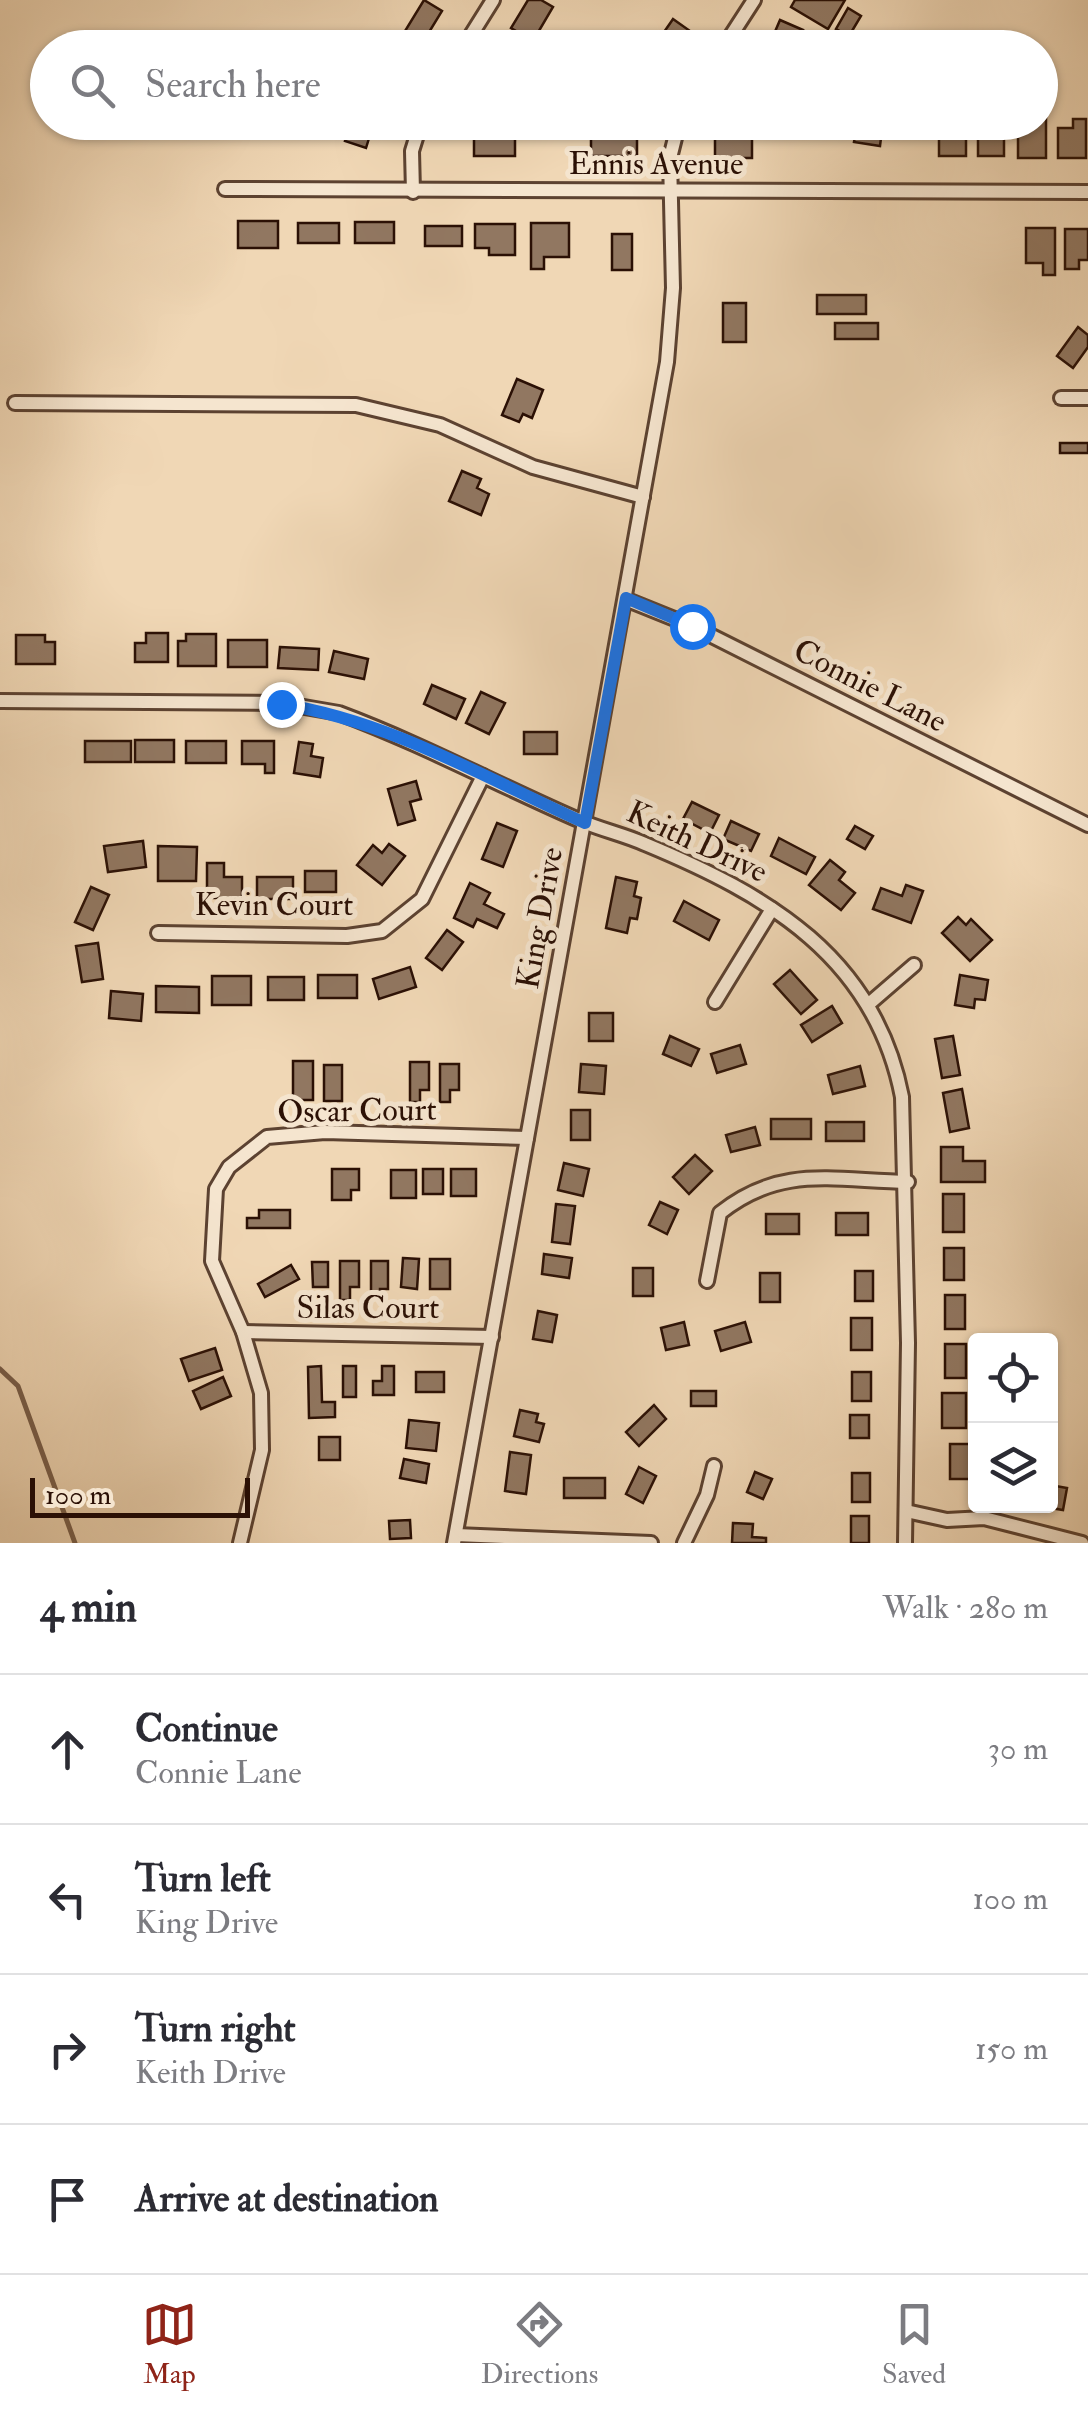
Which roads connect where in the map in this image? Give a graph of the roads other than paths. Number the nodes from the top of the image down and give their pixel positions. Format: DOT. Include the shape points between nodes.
graph roads {
  1 [pos="493,0"];
  2 [pos="754,0"];
  3 [pos="474,30"];
  4 [pos="735,30"];
  5 [pos="415,140"];
  6 [pos="674,140"];
  7 [pos="225,189"];
  8 [pos="413,192"];
  9 [pos="669,192"];
  10 [pos="1088,192"];
  11 [pos="1061,398"];
  12 [pos="1088,398"];
  13 [pos="14,403"];
  14 [pos="643,498"];
  15 [pos="626,598"];
  16 [pos="0,700"];
  17 [pos="483,776"];
  18 [pos="585,823"];
  19 [pos="1088,825"];
  20 [pos="772,908"];
  21 [pos="158,933"];
  22 [pos="914,965"];
  23 [pos="715,1002"];
  24 [pos="870,1003"];
  25 [pos="527,1138"];
  26 [pos="908,1182"];
  27 [pos="706,1281"];
  28 [pos="244,1332"];
  29 [pos="492,1336"];
  30 [pos="714,1466"];
  31 [pos="906,1511"];
  32 [pos="455,1539"];
  33 [pos="240,1543"];
  34 [pos="651,1543"];
  35 [pos="684,1543"];
  36 [pos="904,1543"];
  37 [pos="1082,1543"];
  1 -- 3 [label="street"];
  2 -- 4 [label="street"];
  5 -- 8 [label="street"];
  6 -- 9 [label="street, King Drive"];
  7 -- 8 [label="street, Ennis Avenue"];
  8 -- 9 [label="street, Ennis Avenue"];
  9 -- 10 [label="street, Ennis Avenue"];
  9 -- 14 [label="street, King Drive" via="667,362"];
  11 -- 12 [label="street"];
  13 -- 14 [label="street" via="356,405 440,425 533,467"];
  14 -- 15 [label="street, King Drive"];
  15 -- 18 [label="street, King Drive"];
  15 -- 19 [label="street, Connie Lane"];
  16 -- 17 [label="street, Keith Drive" via="320,710 407,738"];
  17 -- 18 [label="street, Keith Drive"];
  17 -- 21 [label="street, Kevin Court" via="422,899 382,930 348,936"];
  18 -- 20 [label="street, Keith Drive" via="644,843"];
  18 -- 25 [label="street, King Drive"];
  20 -- 23 [label="street"];
  20 -- 24 [label="street, Keith Drive" via="826,950"];
  22 -- 24 [label="street"];
  24 -- 26 [label="street, Keith Drive" via="895,1060"];
  25 -- 28 [label="street, Oscar Court" via="325,1132 267,1137 250,1148 216,1189 211,1222 212,1261"];
  25 -- 29 [label="street, King Drive"];
  26 -- 27 [label="street" via="788,1178 764,1184 720,1213"];
  26 -- 31 [label="street, Keith Drive"];
  28 -- 29 [label="street, Silas Court"];
  28 -- 33 [label="street, Oscar Court" via="261,1393 262,1450"];
  29 -- 32 [label="street, King Drive"];
  30 -- 35 [label="street"];
  31 -- 36 [label="street, Keith Drive"];
  31 -- 37 [label="street" via="947,1520 984,1518"];
  32 -- 34 [label="street"];
}
